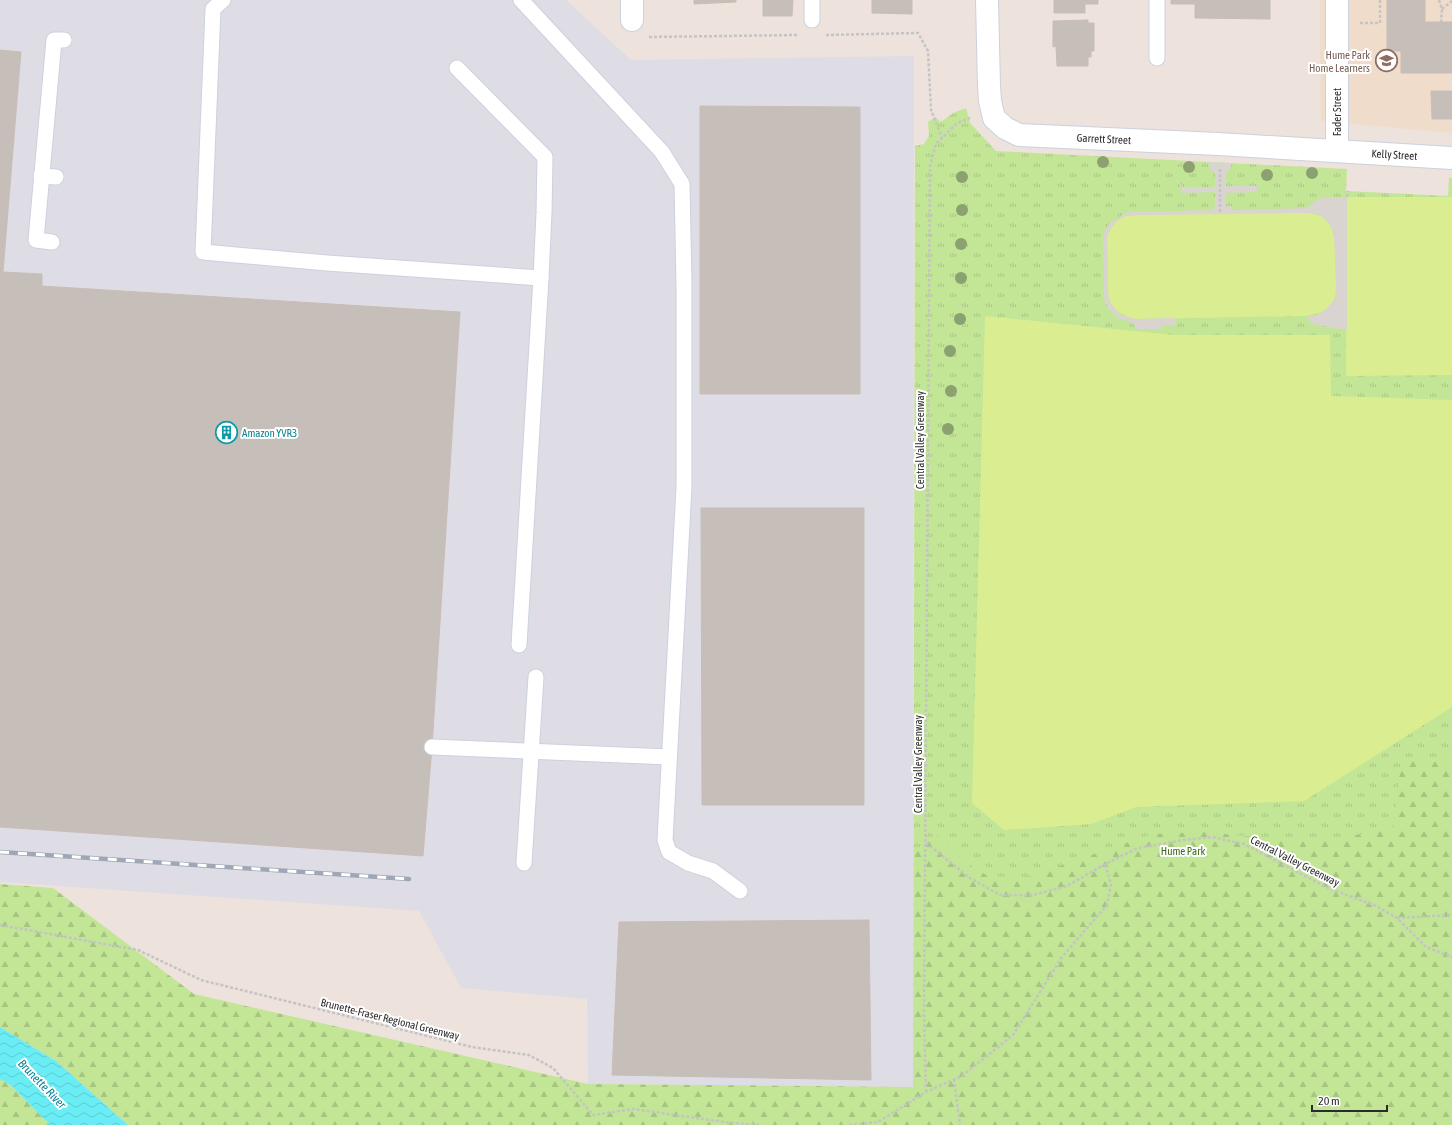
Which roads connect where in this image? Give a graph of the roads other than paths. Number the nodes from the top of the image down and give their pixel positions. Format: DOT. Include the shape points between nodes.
graph roads {
  1 [pos="223,0"];
  2 [pos="521,0"];
  3 [pos="812,0"];
  4 [pos="987,0"];
  5 [pos="1157,0"];
  6 [pos="1337,0"];
  7 [pos="812,20"];
  8 [pos="64,40"];
  9 [pos="1157,58"];
  10 [pos="457,68"];
  11 [pos="1337,151"];
  12 [pos="1452,158"];
  13 [pos="52,242"];
  14 [pos="541,278"];
  15 [pos="519,646"];
  16 [pos="536,677"];
  17 [pos="432,748"];
  18 [pos="531,751"];
  19 [pos="669,757"];
  20 [pos="524,863"];
  21 [pos="740,891"];
  1 -- 14 [label="lane" via="213,10 203,252"];
  2 -- 19 [label="lane" via="662,152 682,184 684,488"];
  3 -- 7 [label="lane"];
  4 -- 11 [label="street, Garrett Street" via="989,86 994,118 1005,128 1019,135"];
  5 -- 9 [label="lane"];
  6 -- 11 [label="street, Fader Street"];
  8 -- 13 [label="lane" via="54,40 49,176 36,240"];
  10 -- 14 [label="lane" via="545,157"];
  11 -- 12 [label="street, Kelly Street"];
  14 -- 15 [label="lane"];
  16 -- 18 [label="lane"];
  17 -- 18 [label="lane"];
  18 -- 19 [label="lane"];
  18 -- 20 [label="lane"];
  19 -- 21 [label="lane" via="665,840 669,852 688,863 713,871"];
}
